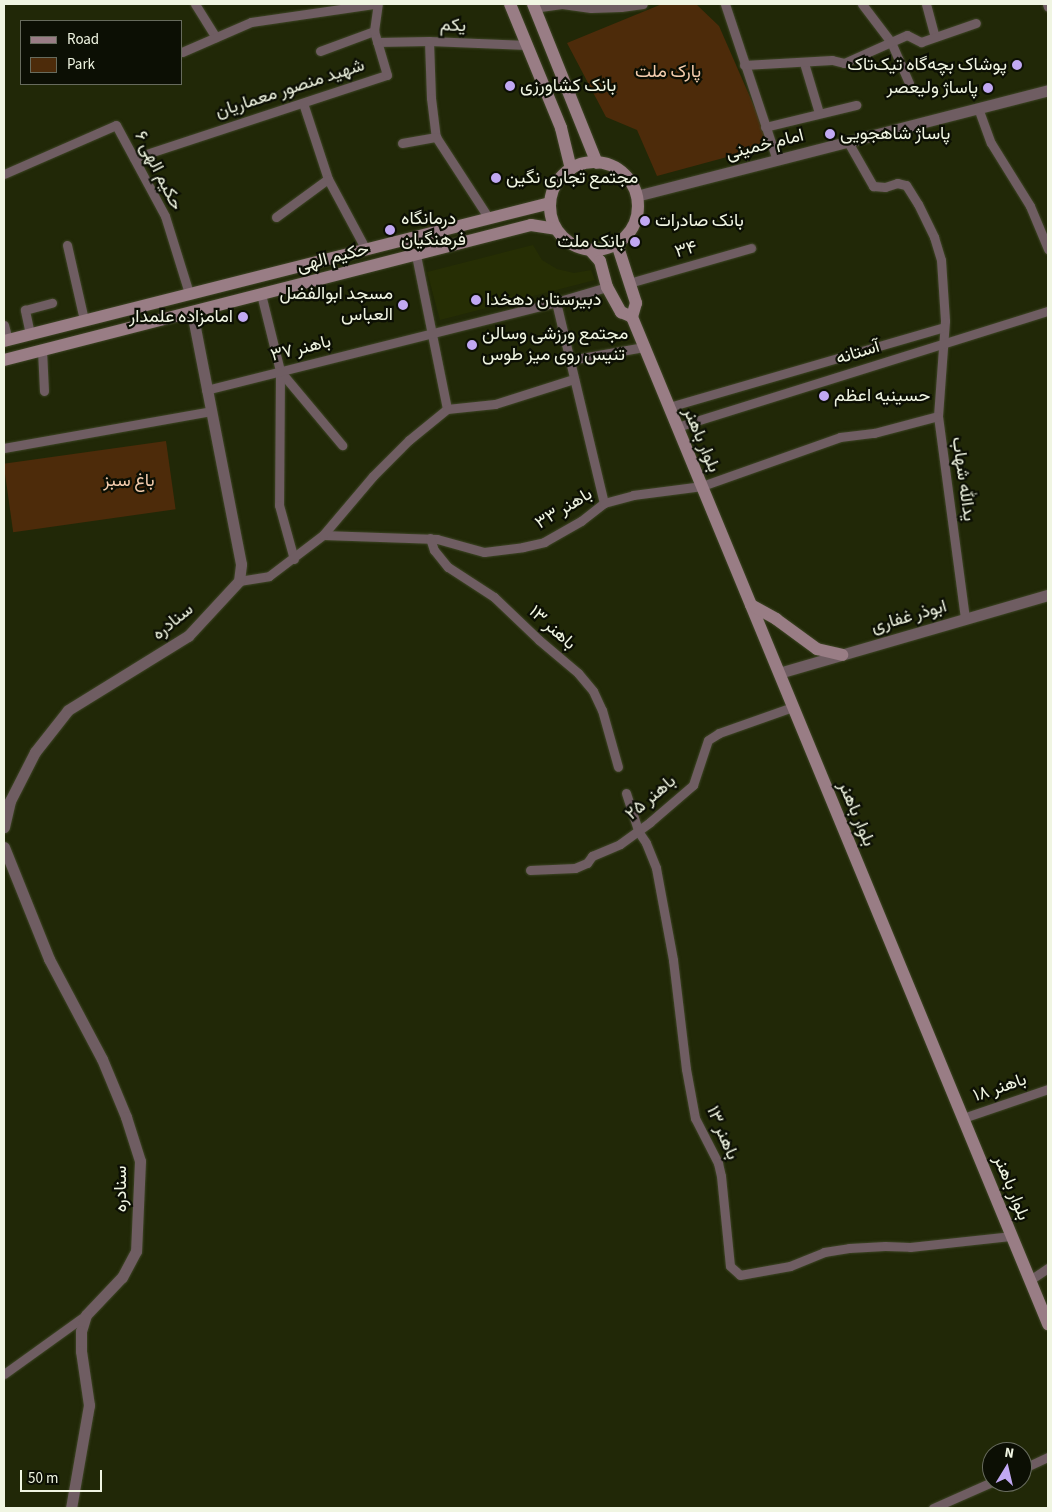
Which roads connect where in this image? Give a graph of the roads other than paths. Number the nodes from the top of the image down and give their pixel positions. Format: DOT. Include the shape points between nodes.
graph roads {
  1 [pos="195,4"];
  2 [pos="374,4"];
  3 [pos="378,4"];
  4 [pos="510,4"];
  5 [pos="643,4"];
  6 [pos="725,4"];
  7 [pos="862,4"];
  8 [pos="926,4"];
  9 [pos="533,6"];
  10 [pos="976,22"];
  11 [pos="374,31"];
  12 [pos="216,37"];
  13 [pos="935,37"];
  14 [pos="429,41"];
  15 [pos="377,42"];
  16 [pos="891,42"];
  17 [pos="527,45"];
  18 [pos="320,51"];
  19 [pos="182,52"];
  20 [pos="804,63"];
  21 [pos="744,65"];
  22 [pos="557,66"];
  23 [pos="539,74"];
  24 [pos="908,83"];
  25 [pos="1048,90"];
  26 [pos="303,102"];
  27 [pos="856,105"];
  28 [pos="978,108"];
  29 [pos="819,113"];
  30 [pos="765,126"];
  31 [pos="436,137"];
  32 [pos="848,142"];
  33 [pos="402,143"];
  34 [pos="134,158"];
  35 [pos="777,160"];
  36 [pos="597,163"];
  37 [pos="571,169"];
  38 [pos="4,174"];
  39 [pos="328,178"];
  40 [pos="636,196"];
  41 [pos="550,203"];
  42 [pos="526,207"];
  43 [pos="488,217"];
  44 [pos="276,218"];
  45 [pos="531,225"];
  46 [pos="556,229"];
  47 [pos="616,244"];
  48 [pos="67,245"];
  49 [pos="365,248"];
  50 [pos="751,248"];
  51 [pos="1048,249"];
  52 [pos="590,250"];
  53 [pos="416,255"];
  54 [pos="629,283"];
  55 [pos="607,287"];
  56 [pos="189,293"];
  57 [pos="261,294"];
  58 [pos="556,302"];
  59 [pos="52,304"];
  60 [pos="1048,311"];
  61 [pos="192,312"];
  62 [pos="632,317"];
  63 [pos="84,320"];
  64 [pos="4,325"];
  65 [pos="944,327"];
  66 [pos="433,333"];
  67 [pos="30,334"];
  68 [pos="6,340"];
  69 [pos="943,344"];
  70 [pos="644,347"];
  71 [pos="42,350"];
  72 [pos="4,360"];
  73 [pos="570,360"];
  74 [pos="280,371"];
  75 [pos="574,379"];
  76 [pos="206,390"];
  77 [pos="44,392"];
  78 [pos="669,406"];
  79 [pos="446,409"];
  80 [pos="210,411"];
  81 [pos="938,416"];
  82 [pos="677,427"];
  83 [pos="342,445"];
  84 [pos="4,448"];
  85 [pos="702,486"];
  86 [pos="604,503"];
  87 [pos="323,535"];
  88 [pos="430,538"];
  89 [pos="294,559"];
  90 [pos="239,581"];
  91 [pos="1048,595"];
  92 [pos="751,605"];
  93 [pos="965,619"];
  94 [pos="842,655"];
  95 [pos="779,673"];
  96 [pos="793,707"];
  97 [pos="618,767"];
  98 [pos="626,793"];
  99 [pos="4,827"];
  100 [pos="638,831"];
  101 [pos="4,847"];
  102 [pos="530,870"];
  103 [pos="1048,1089"];
  104 [pos="963,1118"];
  105 [pos="1012,1236"];
  106 [pos="1048,1268"];
  107 [pos="1030,1280"];
  108 [pos="86,1315"];
  109 [pos="1048,1324"];
  110 [pos="4,1374"];
  111 [pos="1048,1457"];
  112 [pos="1032,1464"];
  113 [pos="982,1486"];
  114 [pos="71,1508"];
  115 [pos="933,1508"];
  1 -- 12 [label="street"];
  2 -- 12 [label="street" via="251,22"];
  3 -- 11 [label="street, شهید منصور معماریان"];
  4 -- 17 [label="main road"];
  5 -- 9 [label="street" via="591,8 562,4"];
  6 -- 21 [label="street"];
  7 -- 16 [label="street"];
  8 -- 13 [label="street"];
  9 -- 22 [label="main road"];
  10 -- 13 [label="street"];
  11 -- 15 [label="street, شهید منصور معماریان"];
  11 -- 18 [label="street"];
  12 -- 19 [label="street"];
  13 -- 16 [label="street" via="921,42 907,36"];
  14 -- 15 [label="street, یکم"];
  14 -- 17 [label="street, یکم"];
  14 -- 31 [label="street"];
  15 -- 26 [label="street, شهید منصور معماریان" via="387,75"];
  16 -- 20 [label="street" via="844,63 832,60"];
  16 -- 24 [label="street"];
  17 -- 23 [label="main road"];
  20 -- 21 [label="street"];
  20 -- 29 [label="street"];
  21 -- 30 [label="street"];
  22 -- 23 [label="main road" via="553,74"];
  22 -- 36 [label="main road"];
  23 -- 37 [label="main road" via="561,128"];
  25 -- 28 [label="street, امام خمینی"];
  26 -- 34 [label="street, شهید منصور معماریان"];
  26 -- 39 [label="street"];
  27 -- 29 [label="street"];
  28 -- 32 [label="street, امام خمینی"];
  28 -- 51 [label="street" via="991,143 1030,206"];
  29 -- 30 [label="street"];
  30 -- 35 [label="street"];
  31 -- 33 [label="street"];
  31 -- 43 [label="street"];
  32 -- 35 [label="street, امام خمینی"];
  32 -- 65 [label="street, یدالله شهاب" via="873,186 906,185 918,204 941,260"];
  34 -- 38 [label="street, حکیم الهی ۶" via="116,125"];
  34 -- 56 [label="street, حکیم الهی ۶" via="165,216"];
  35 -- 40 [label="street, امام خمینی"];
  36 -- 37 [label="main road"];
  36 -- 40 [label="main road" via="622,173"];
  37 -- 41 [label="main road" via="553,189"];
  39 -- 44 [label="street"];
  39 -- 49 [label="street"];
  40 -- 47 [label="main road" via="634,223"];
  41 -- 42 [label="main road, حکیم الهی"];
  41 -- 46 [label="main road"];
  42 -- 43 [label="main road, حکیم الهی"];
  42 -- 45 [label="main road"];
  43 -- 49 [label="main road, حکیم الهی"];
  45 -- 46 [label="main road, حکیم الهی"];
  45 -- 53 [label="main road, حکیم الهی"];
  46 -- 52 [label="main road" via="577,247"];
  47 -- 52 [label="main road"];
  47 -- 54 [label="main road"];
  48 -- 63 [label="street"];
  49 -- 56 [label="main road, حکیم الهی"];
  50 -- 54 [label="street, ۳۴"];
  52 -- 55 [label="main road" via="600,261"];
  53 -- 57 [label="main road, حکیم الهی"];
  53 -- 66 [label="street"];
  54 -- 62 [label="main road" via="636,303"];
  55 -- 58 [label="street, باهنر ۳۷"];
  55 -- 62 [label="main road" via="621,312"];
  56 -- 61 [label="main road"];
  56 -- 63 [label="main road, حکیم الهی"];
  57 -- 61 [label="main road, حکیم الهی"];
  57 -- 74 [label="street"];
  58 -- 66 [label="street, باهنر ۳۷"];
  58 -- 73 [label="street"];
  59 -- 67 [label="street" via="25,310"];
  60 -- 69 [label="street, آستانه"];
  61 -- 71 [label="main road, حکیم الهی"];
  61 -- 76 [label="street"];
  62 -- 70 [label="main road, بلوار باهنر"];
  63 -- 67 [label="main road, حکیم الهی"];
  64 -- 68 [label="street"];
  65 -- 69 [label="street, یدالله شهاب"];
  65 -- 78 [label="street, آستانه"];
  66 -- 74 [label="street, باهنر ۳۷"];
  66 -- 79 [label="street"];
  67 -- 68 [label="main road, حکیم الهی"];
  69 -- 81 [label="street, یدالله شهاب"];
  69 -- 82 [label="street, آستانه"];
  70 -- 73 [label="street"];
  70 -- 78 [label="main road, بلوار باهنر"];
  71 -- 72 [label="main road, حکیم الهی"];
  71 -- 77 [label="street"];
  73 -- 75 [label="street"];
  74 -- 76 [label="street, باهنر ۳۷"];
  74 -- 83 [label="street"];
  74 -- 89 [label="street" via="279,505"];
  75 -- 79 [label="street" via="494,404"];
  75 -- 86 [label="street"];
  76 -- 80 [label="street"];
  78 -- 82 [label="main road, بلوار باهنر"];
  79 -- 87 [label="street" via="409,440"];
  80 -- 84 [label="street"];
  80 -- 90 [label="street" via="241,564"];
  81 -- 85 [label="street, باهنر ۳۳" via="874,433 840,437"];
  81 -- 93 [label="street, یدالله شهاب"];
  82 -- 85 [label="main road, بلوار باهنر"];
  85 -- 86 [label="street, باهنر ۳۳" via="633,495"];
  85 -- 92 [label="main road, بلوار باهنر"];
  86 -- 88 [label="street, باهنر ۳۳" via="581,521 544,542 523,547 484,552"];
  87 -- 88 [label="street, باهنر ۳۳"];
  87 -- 89 [label="street"];
  88 -- 97 [label="street, باهنر ۱۳" via="434,550 448,567 494,597 578,673 593,691 602,710"];
  89 -- 90 [label="street" via="269,576"];
  90 -- 99 [label="street, سنادره" via="188,636 68,710 35,752 10,801"];
  91 -- 93 [label="street, ابوذر غفاری"];
  92 -- 94 [label="main road" via="817,649"];
  92 -- 95 [label="main road, بلوار باهنر"];
  93 -- 94 [label="street, ابوذر غفاری"];
  94 -- 95 [label="street, ابوذر غفاری"];
  95 -- 96 [label="main road, بلوار باهنر"];
  96 -- 100 [label="street, باهنر ۲۵" via="719,733 708,740 693,785"];
  96 -- 104 [label="main road, بلوار باهنر"];
  98 -- 100 [label="street, باهنر ۱۳"];
  100 -- 102 [label="street, باهنر ۲۵" via="575,868"];
  100 -- 105 [label="street, باهنر ۱۳" via="656,868 673,960 695,1118 722,1176 730,1266 740,1275 790,1266 824,1252 849,1248 910,1247"];
  101 -- 108 [label="street, سنادره" via="49,959 102,1059 140,1161 136,1251 122,1277"];
  103 -- 104 [label="street, باهنر ۱۸"];
  104 -- 105 [label="main road, بلوار باهنر"];
  105 -- 107 [label="main road, بلوار باهنر"];
  106 -- 107 [label="street"];
  107 -- 109 [label="main road, بلوار باهنر"];
  108 -- 110 [label="street"];
  108 -- 114 [label="street" via="80,1351 89,1405"];
  111 -- 112 [label="street"];
  113 -- 115 [label="street"];
}
